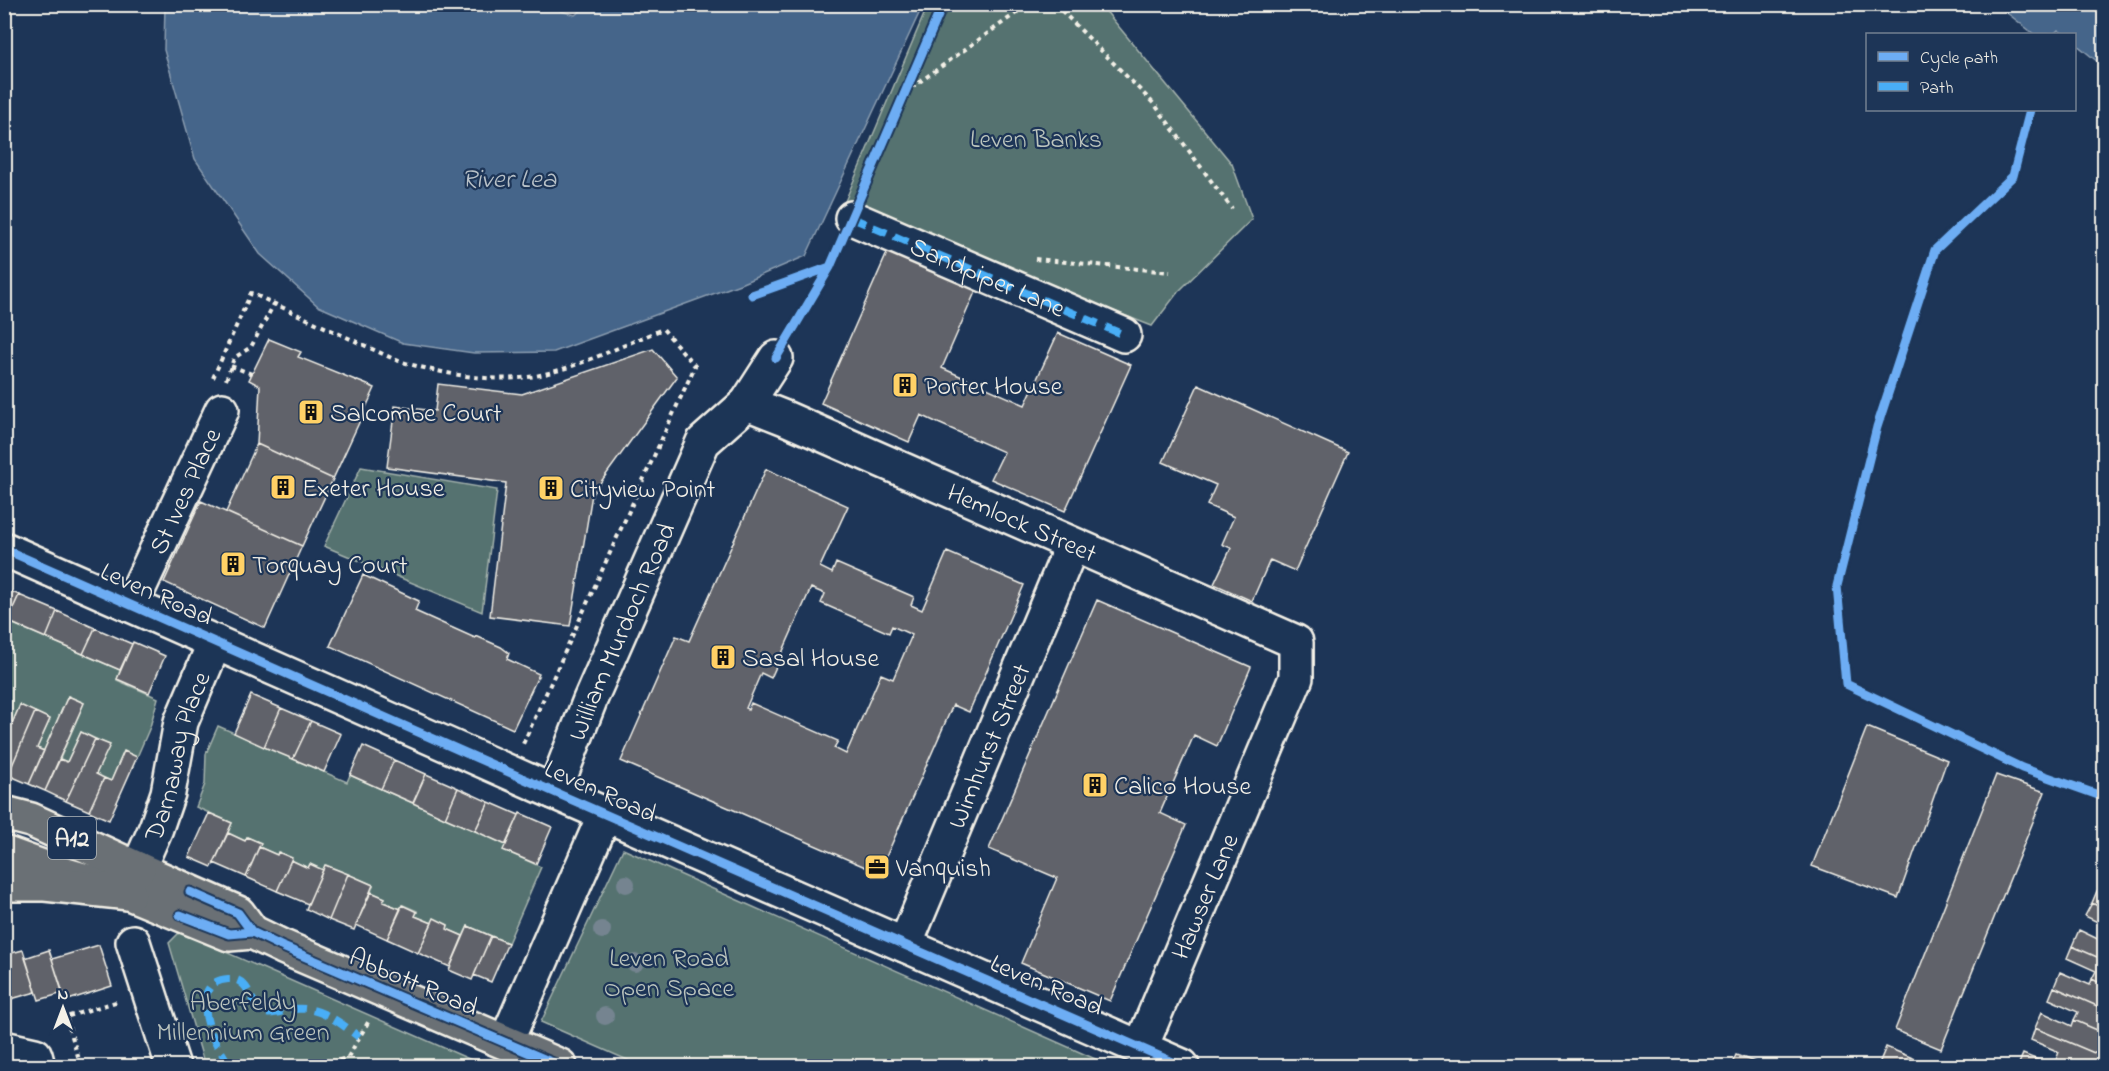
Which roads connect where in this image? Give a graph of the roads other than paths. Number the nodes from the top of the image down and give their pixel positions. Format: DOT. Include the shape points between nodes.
graph roads {
  1 [pos="852,218"];
  2 [pos="1124,335"];
  3 [pos="776,358"];
  4 [pos="747,404"];
  5 [pos="222,410"];
  6 [pos="1072,545"];
  7 [pos="4,549"];
  8 [pos="131,605"];
  9 [pos="215,642"];
  10 [pos="1296,642"];
  11 [pos="554,792"];
  12 [pos="4,813"];
  13 [pos="605,814"];
  14 [pos="4,853"];
  15 [pos="133,881"];
  16 [pos="4,884"];
  17 [pos="133,942"];
  18 [pos="905,945"];
  19 [pos="506,1042"];
  20 [pos="1141,1047"];
  21 [pos="4,1048"];
  22 [pos="38,1066"];
  23 [pos="172,1066"];
  24 [pos="560,1066"];
  25 [pos="1182,1066"];
  1 -- 2 [label="street, Sandpiper Lane"];
  3 -- 4 [label="street, William Murdoch Road"];
  4 -- 6 [label="street, Hemlock Street"];
  4 -- 11 [label="street, William Murdoch Road" via="703,442"];
  5 -- 8 [label="street, St Ives Place"];
  6 -- 10 [label="street, Hemlock Street"];
  6 -- 18 [label="street, Wimhurst Street"];
  7 -- 8 [label="street, Leven Road"];
  8 -- 9 [label="street, Leven Road"];
  9 -- 11 [label="street, Leven Road"];
  9 -- 15 [label="street, Darnaway Place" via="181,722 168,793"];
  10 -- 20 [label="street, Hawser Lane" via="1296,678"];
  11 -- 13 [label="street, Leven Road"];
  12 -- 15 [label="main road, A12" via="31,820"];
  13 -- 18 [label="street, Leven Road"];
  13 -- 19 [label="street, Leven Road"];
  14 -- 15 [label="main road, Abbott Road" via="56,872"];
  15 -- 16 [label="main road, A12"];
  15 -- 19 [label="main road, Abbott Road" via="237,913 252,932"];
  17 -- 23 [label="street"];
  18 -- 20 [label="street, Leven Road"];
  19 -- 24 [label="main road, Abbott Road"];
  20 -- 25 [label="street, Leven Road"];
  21 -- 22 [label="street" via="35,1055"];
}
